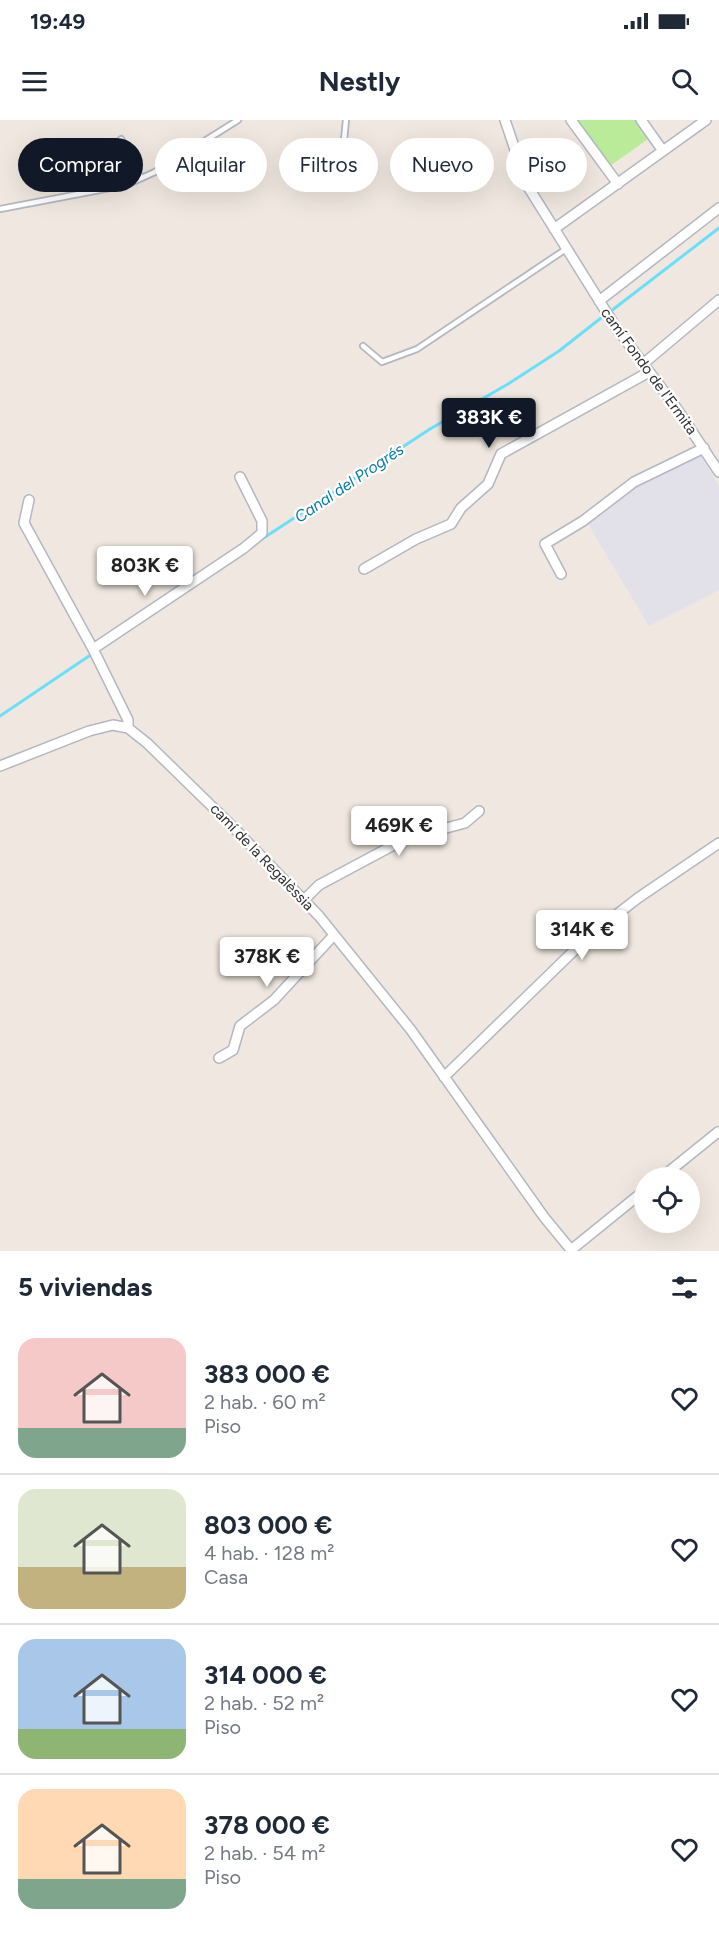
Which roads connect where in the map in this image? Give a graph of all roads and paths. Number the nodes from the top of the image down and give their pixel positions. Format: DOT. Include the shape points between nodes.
graph roads {
  1 [pos="238,120"];
  2 [pos="346,120"];
  3 [pos="505,120"];
  4 [pos="571,120"];
  5 [pos="641,120"];
  6 [pos="706,120"];
  7 [pos="344,138"];
  8 [pos="663,151"];
  9 [pos="143,177"];
  10 [pos="618,184"];
  11 [pos="89,192"];
  12 [pos="719,208"];
  13 [pos="0,209"];
  14 [pos="554,229"];
  15 [pos="566,249"];
  16 [pos="719,300"];
  17 [pos="599,301"];
  18 [pos="363,346"];
  19 [pos="646,368"];
  20 [pos="704,448"];
  21 [pos="719,472"];
  22 [pos="240,477"];
  23 [pos="29,500"];
  24 [pos="364,569"];
  25 [pos="561,574"];
  26 [pos="93,649"];
  27 [pos="128,728"];
  28 [pos="0,766"];
  29 [pos="479,811"];
  30 [pos="719,843"];
  31 [pos="304,900"];
  32 [pos="334,936"];
  33 [pos="219,1058"];
  34 [pos="444,1077"];
  35 [pos="719,1133"];
  36 [pos="675,1167"];
  37 [pos="634,1199"];
  38 [pos="571,1250"];
  1 -- 9 [label="lane"];
  2 -- 7 [label="lane"];
  3 -- 14 [label="street, camí Fondo de l'Ermita" via="527,185"];
  4 -- 10 [label="street"];
  5 -- 8 [label="street"];
  6 -- 8 [label="street"];
  8 -- 10 [label="street"];
  10 -- 14 [label="street"];
  11 -- 13 [label="lane"];
  12 -- 17 [label="street"];
  14 -- 15 [label="street, camí Fondo de l'Ermita"];
  15 -- 17 [label="street, camí Fondo de l'Ermita"];
  15 -- 18 [label="lane" via="417,349 382,362"];
  16 -- 19 [label="street"];
  17 -- 19 [label="street, camí Fondo de l'Ermita"];
  19 -- 20 [label="street, camí Fondo de l'Ermita"];
  19 -- 24 [label="street" via="501,454 488,484 460,508 451,524"];
  20 -- 21 [label="street, camí Fondo de l'Ermita"];
  20 -- 25 [label="street" via="634,482 545,544"];
  22 -- 26 [label="street" via="262,521 262,533"];
  23 -- 26 [label="street" via="24,523"];
  26 -- 27 [label="street" via="128,720"];
  27 -- 28 [label="street" via="113,724 89,731"];
  27 -- 31 [label="street, camí de la Regalèssia"];
  29 -- 31 [label="street" via="465,823 405,839 319,885"];
  30 -- 34 [label="street" via="589,936"];
  31 -- 32 [label="street, camí de la Regalèssia"];
  32 -- 33 [label="street" via="274,1000 240,1026 233,1050"];
  32 -- 34 [label="street, camí de la Regalèssia"];
  34 -- 38 [label="street, camí de la Regalèssia"];
  35 -- 36 [label="street"];
  37 -- 38 [label="street"];
}
